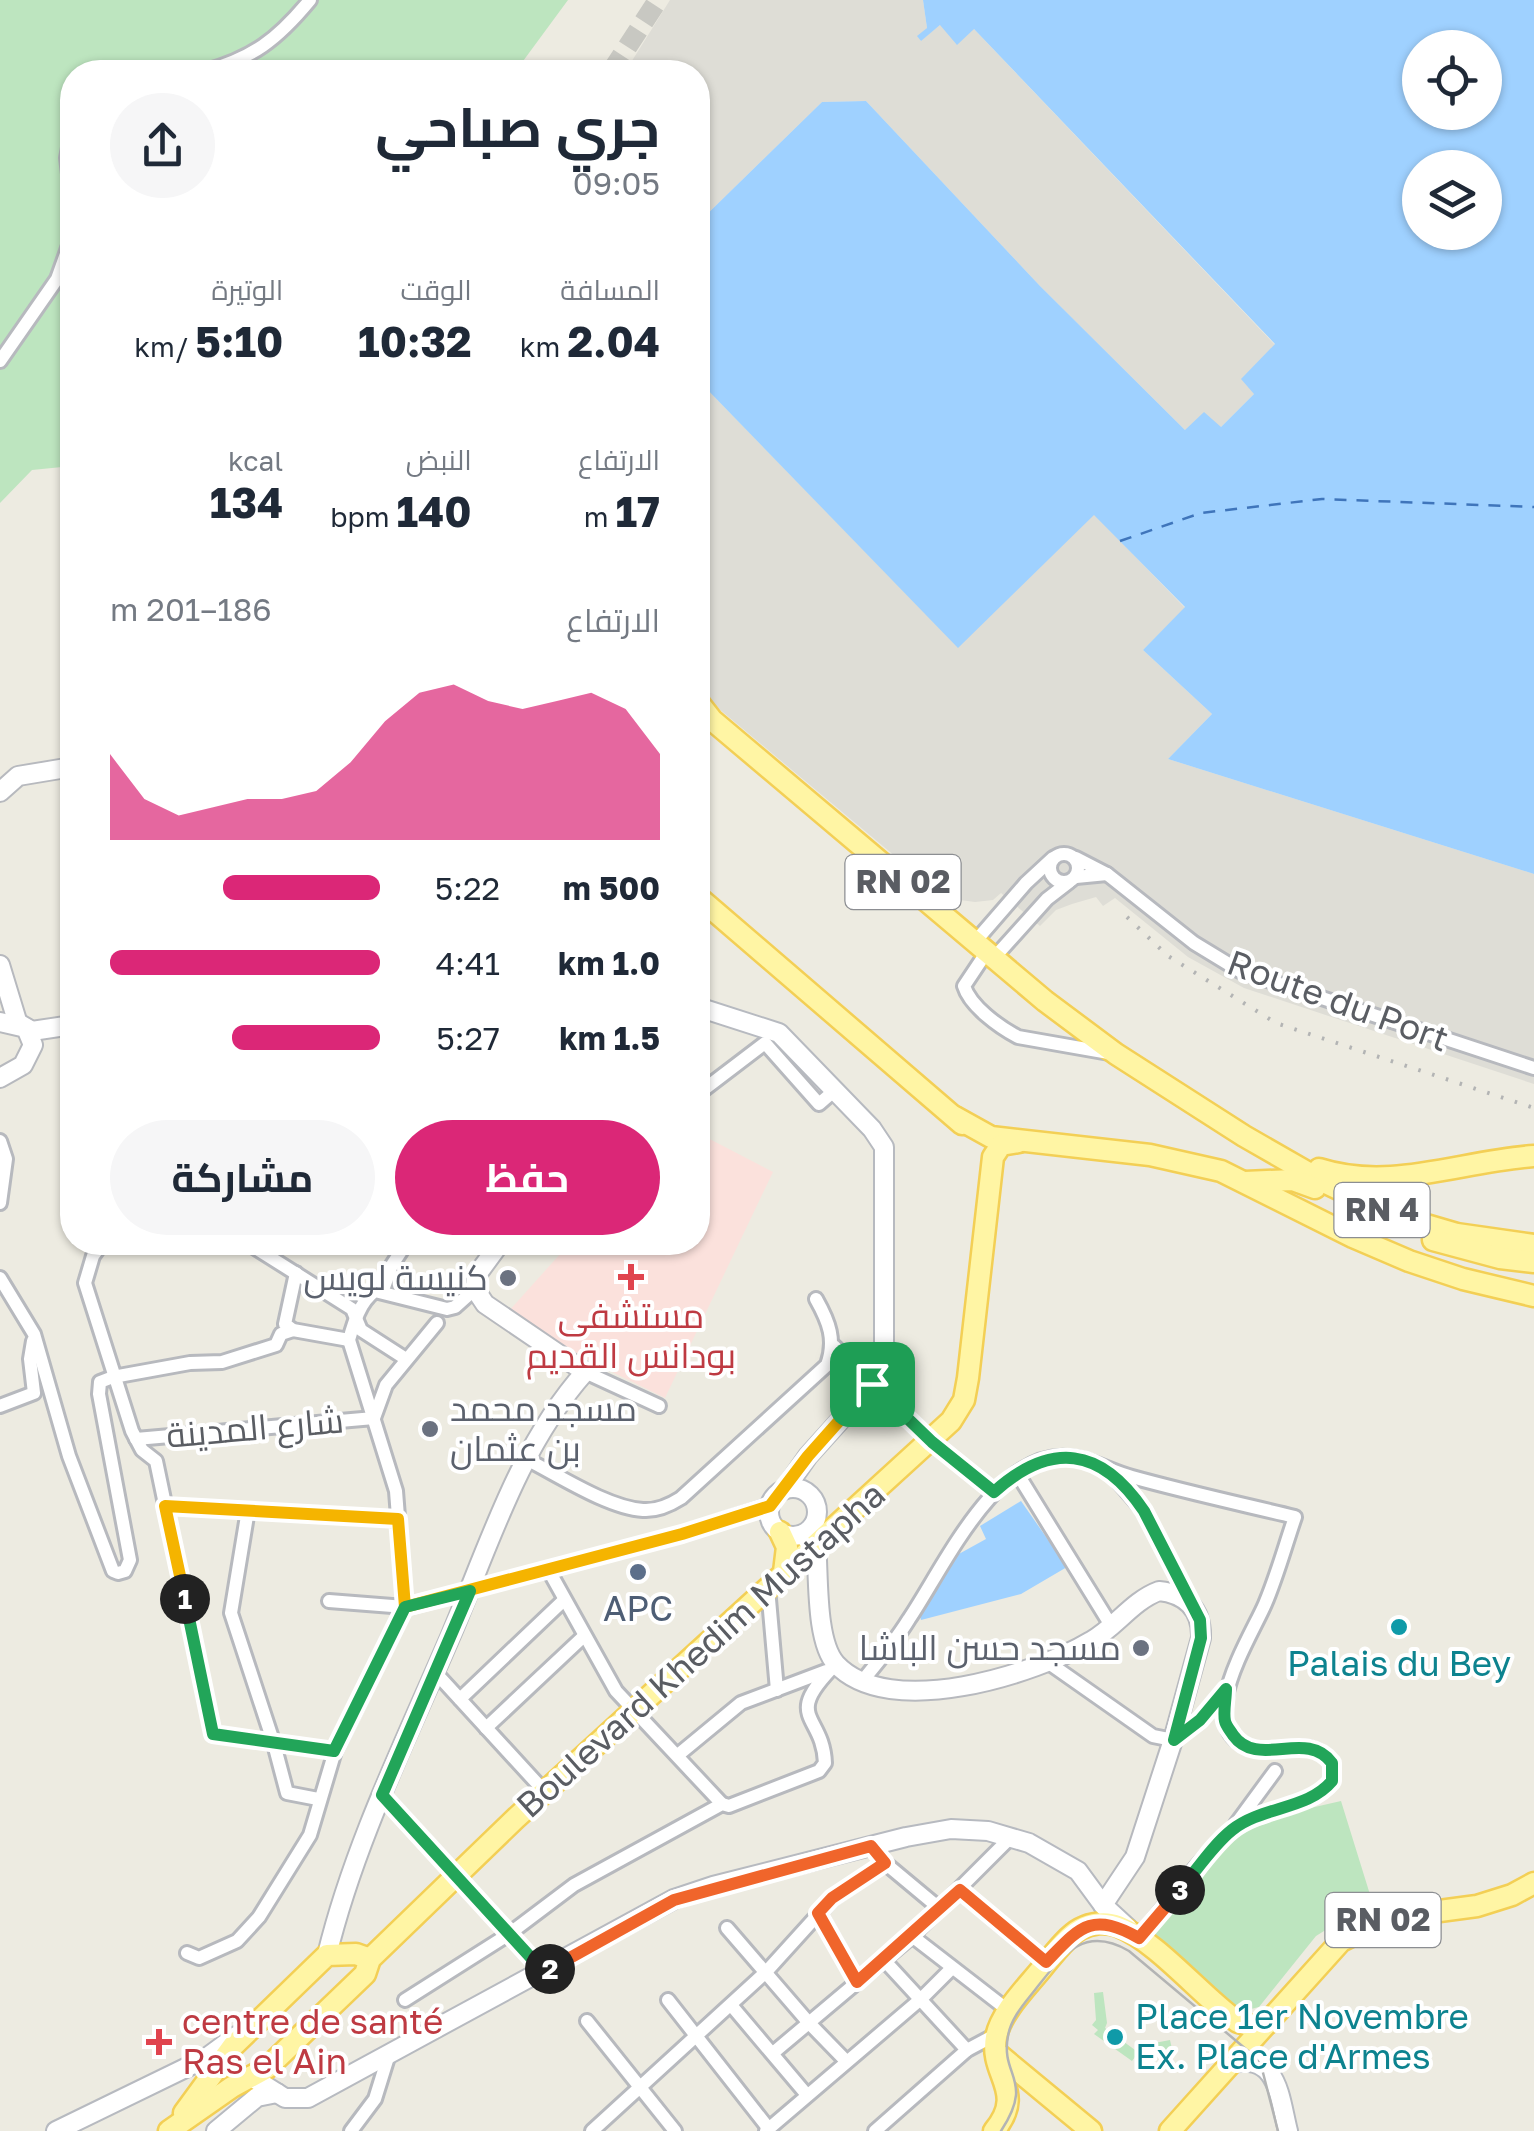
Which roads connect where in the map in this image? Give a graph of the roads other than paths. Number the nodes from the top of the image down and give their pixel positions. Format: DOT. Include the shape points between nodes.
graph roads {
  1 [pos="310,0"];
  2 [pos="241,60"];
  3 [pos="60,271"];
  4 [pos="0,361"];
  5 [pos="710,721"];
  6 [pos="60,770"];
  7 [pos="0,792"];
  8 [pos="1074,857"];
  9 [pos="1054,858"];
  10 [pos="1107,874"];
  11 [pos="1072,879"];
  12 [pos="710,907"];
  13 [pos="984,952"];
  14 [pos="0,966"];
  15 [pos="710,1011"];
  16 [pos="13,1023"];
  17 [pos="60,1028"];
  18 [pos="60,1033"];
  19 [pos="31,1051"];
  20 [pos="1116,1054"];
  21 [pos="1534,1068"];
  22 [pos="0,1078"];
  23 [pos="710,1085"];
  24 [pos="835,1090"];
  25 [pos="954,1117"];
  26 [pos="1244,1136"];
  27 [pos="0,1140"];
  28 [pos="1019,1142"];
  29 [pos="1534,1156"];
  30 [pos="990,1172"];
  31 [pos="1243,1182"];
  32 [pos="0,1202"];
  33 [pos="1534,1245"];
  34 [pos="94,1255"];
  35 [pos="267,1255"];
  36 [pos="399,1255"];
  37 [pos="488,1255"];
  38 [pos="1534,1262"];
  39 [pos="296,1273"];
  40 [pos="0,1278"];
  41 [pos="1534,1279"];
  42 [pos="1496,1287"];
  43 [pos="474,1289"];
  44 [pos="377,1291"];
  45 [pos="1534,1296"];
  46 [pos="816,1299"];
  47 [pos="356,1316"];
  48 [pos="437,1323"];
  49 [pos="294,1330"];
  50 [pos="34,1334"];
  51 [pos="348,1340"];
  52 [pos="834,1346"];
  53 [pos="406,1360"];
  54 [pos="585,1372"];
  55 [pos="113,1377"];
  56 [pos="872,1384"];
  57 [pos="0,1406"];
  58 [pos="659,1406"];
  59 [pos="374,1418"];
  60 [pos="136,1439"];
  61 [pos="932,1442"];
  62 [pos="808,1456"];
  63 [pos="526,1459"];
  64 [pos="1108,1470"];
  65 [pos="1017,1474"];
  66 [pos="785,1489"];
  67 [pos="807,1492"];
  68 [pos="994,1492"];
  69 [pos="165,1506"];
  70 [pos="770,1506"];
  71 [pos="248,1510"];
  72 [pos="398,1519"];
  73 [pos="787,1534"];
  74 [pos="814,1534"];
  75 [pos="548,1570"];
  76 [pos="776,1580"];
  77 [pos="470,1591"];
  78 [pos="564,1600"];
  79 [pos="329,1601"];
  80 [pos="1190,1602"];
  81 [pos="405,1607"];
  82 [pos="1112,1627"];
  83 [pos="584,1636"];
  84 [pos="1049,1663"];
  85 [pos="836,1664"];
  86 [pos="435,1672"];
  87 [pos="863,1680"];
  88 [pos="1226,1689"];
  89 [pos="778,1690"];
  90 [pos="460,1699"];
  91 [pos="632,1712"];
  92 [pos="486,1728"];
  93 [pos="1174,1740"];
  94 [pos="274,1744"];
  95 [pos="334,1751"];
  96 [pos="678,1755"];
  97 [pos="1275,1771"];
  98 [pos="545,1792"];
  99 [pos="382,1795"];
  100 [pos="318,1798"];
  101 [pos="722,1804"];
  102 [pos="1231,1830"];
  103 [pos="1011,1837"];
  104 [pos="871,1846"];
  105 [pos="885,1863"];
  106 [pos="456,1875"];
  107 [pos="1534,1883"];
  108 [pos="960,1890"];
  109 [pos="1103,1905"];
  110 [pos="939,1908"];
  111 [pos="818,1913"];
  112 [pos="727,1928"];
  113 [pos="1077,1930"];
  114 [pos="510,1934"];
  115 [pos="912,1936"];
  116 [pos="1139,1938"];
  117 [pos="187,1953"];
  118 [pos="327,1955"];
  119 [pos="370,1959"];
  120 [pos="884,1960"];
  121 [pos="1046,1962"];
  122 [pos="952,1968"];
  123 [pos="544,1972"];
  124 [pos="766,1972"];
  125 [pos="857,1982"];
  126 [pos="922,1998"];
  127 [pos="405,2000"];
  128 [pos="668,2000"];
  129 [pos="731,2005"];
  130 [pos="1009,2011"];
  131 [pos="258,2022"];
  132 [pos="587,2022"];
  133 [pos="809,2022"];
  134 [pos="1268,2024"];
  135 [pos="694,2035"];
  136 [pos="996,2043"];
  137 [pos="967,2050"];
  138 [pos="389,2054"];
  139 [pos="773,2054"];
  140 [pos="846,2060"];
  141 [pos="1228,2064"];
  142 [pos="250,2076"];
  143 [pos="640,2087"];
  144 [pos="277,2093"];
  145 [pos="807,2096"];
  146 [pos="210,2102"];
  147 [pos="768,2130"];
  148 [pos="56,2131"];
  149 [pos="169,2131"];
  150 [pos="205,2131"];
  151 [pos="216,2131"];
  152 [pos="351,2131"];
  153 [pos="592,2131"];
  154 [pos="675,2131"];
  155 [pos="875,2131"];
  156 [pos="994,2131"];
  157 [pos="1091,2131"];
  158 [pos="1170,2131"];
  159 [pos="1288,2131"];
  1 -- 2 [label="street" via="274,41"];
  3 -- 4 [label="street"];
  5 -- 13 [label="main road, RN 02"];
  6 -- 7 [label="main road" via="18,776"];
  8 -- 9 [label="street"];
  8 -- 10 [label="street, Route du Port"];
  8 -- 11 [label="street"];
  9 -- 11 [label="street" via="1050,872 1062,882"];
  9 -- 13 [label="street" via="1026,884"];
  10 -- 11 [label="street"];
  10 -- 21 [label="street, Route du Port" via="1240,971"];
  11 -- 13 [label="street"];
  12 -- 25 [label="main road"];
  13 -- 20 [label="main road, RN 02"];
  13 -- 20 [label="street" via="964,986 967,996 1008,1032"];
  14 -- 16 [label="main road"];
  15 -- 24 [label="main road" via="779,1033"];
  16 -- 17 [label="main road" via="38,1031"];
  16 -- 19 [label="main road" via="30,1032"];
  18 -- 19 [label="main road"];
  19 -- 22 [label="main road" via="18,1070"];
  20 -- 26 [label="main road, RN 02"];
  23 -- 24 [label="street" via="765,1043 819,1104"];
  24 -- 56 [label="main road" via="884,1147 884,1358"];
  25 -- 28 [label="main road" via="979,1133"];
  25 -- 30 [label="main road" via="983,1148"];
  26 -- 29 [label="main road, RN 02" via="1297,1163 1372,1178"];
  26 -- 33 [label="main road, RN 4" via="1392,1215 1456,1234"];
  27 -- 32 [label="street" via="6,1159"];
  28 -- 30 [label="main road" via="996,1148"];
  28 -- 31 [label="main road" via="1177,1160"];
  30 -- 61 [label="main road, Boulevard Khedim Mustapha" via="964,1400"];
  31 -- 38 [label="main road, RN 4" via="1305,1183 1414,1234"];
  31 -- 42 [label="main road" via="1409,1261"];
  34 -- 55 [label="street" via="86,1283"];
  35 -- 39 [label="street"];
  36 -- 44 [label="street"];
  37 -- 43 [label="main road"];
  39 -- 47 [label="street"];
  39 -- 49 [label="street" via="286,1324"];
  40 -- 50 [label="street"];
  41 -- 42 [label="main road"];
  42 -- 45 [label="main road"];
  43 -- 44 [label="street" via="448,1310"];
  43 -- 54 [label="main road" via="485,1304"];
  44 -- 47 [label="street"];
  46 -- 52 [label="street"];
  47 -- 51 [label="street"];
  47 -- 53 [label="street" via="361,1330"];
  48 -- 53 [label="street"];
  49 -- 51 [label="street"];
  49 -- 55 [label="street" via="276,1344 222,1362"];
  50 -- 55 [label="street" via="68,1456 118,1573 130,1560 99,1394 100,1382"];
  50 -- 57 [label="street" via="34,1393"];
  51 -- 59 [label="street"];
  52 -- 56 [label="street"];
  52 -- 63 [label="street" via="827,1365 782,1409 667,1506 622,1505"];
  53 -- 59 [label="street" via="386,1384"];
  54 -- 58 [label="street"];
  54 -- 63 [label="main road" via="551,1413"];
  55 -- 60 [label="street"];
  56 -- 61 [label="street"];
  56 -- 62 [label="main road"];
  59 -- 60 [label="street, شارع المدينة"];
  59 -- 72 [label="street"];
  60 -- 69 [label="street" via="156,1461"];
  61 -- 68 [label="street"];
  61 -- 74 [label="main road, Boulevard Khedim Mustapha"];
  62 -- 66 [label="main road"];
  62 -- 67 [label="main road"];
  63 -- 77 [label="main road"];
  64 -- 65 [label="street" via="1054,1457"];
  64 -- 80 [label="street" via="1144,1511"];
  64 -- 88 [label="street" via="1295,1517"];
  65 -- 68 [label="street"];
  65 -- 82 [label="street"];
  66 -- 67 [label="main road"];
  66 -- 70 [label="main road"];
  67 -- 74 [label="main road" via="816,1504"];
  68 -- 87 [label="street"];
  69 -- 71 [label="street"];
  69 -- 94 [label="street" via="213,1734"];
  70 -- 73 [label="main road" via="770,1520"];
  70 -- 75 [label="street"];
  71 -- 72 [label="street"];
  71 -- 94 [label="street" via="231,1613"];
  72 -- 81 [label="street"];
  73 -- 74 [label="main road"];
  73 -- 76 [label="main road"];
  74 -- 76 [label="main road, Boulevard Khedim Mustapha"];
  74 -- 85 [label="main road" via="823,1632"];
  75 -- 77 [label="street"];
  75 -- 78 [label="street"];
  76 -- 89 [label="street"];
  76 -- 91 [label="main road, Boulevard Khedim Mustapha"];
  77 -- 81 [label="street"];
  77 -- 86 [label="main road"];
  78 -- 83 [label="street"];
  78 -- 90 [label="street"];
  79 -- 81 [label="street"];
  80 -- 82 [label="main road" via="1159,1591"];
  80 -- 93 [label="main road" via="1201,1638"];
  81 -- 95 [label="street"];
  82 -- 84 [label="main road"];
  83 -- 91 [label="street"];
  83 -- 92 [label="street"];
  84 -- 87 [label="main road" via="950,1690"];
  84 -- 93 [label="street" via="1153,1736"];
  85 -- 87 [label="main road"];
  85 -- 89 [label="street"];
  85 -- 101 [label="street" via="817,1684 806,1714 825,1764"];
  86 -- 90 [label="street"];
  86 -- 99 [label="main road"];
  88 -- 93 [label="street"];
  88 -- 102 [label="street" via="1225,1724 1239,1743 1262,1750 1320,1749 1334,1772 1317,1796"];
  89 -- 96 [label="street" via="742,1703"];
  90 -- 92 [label="street"];
  91 -- 96 [label="street"];
  91 -- 98 [label="main road, Boulevard Khedim Mustapha"];
  92 -- 98 [label="street"];
  93 -- 109 [label="main road" via="1135,1857"];
  94 -- 95 [label="street"];
  94 -- 100 [label="street" via="287,1793"];
  95 -- 100 [label="street"];
  96 -- 101 [label="street"];
  97 -- 102 [label="street"];
  98 -- 106 [label="main road, Boulevard Khedim Mustapha"];
  99 -- 106 [label="street"];
  99 -- 118 [label="main road"];
  100 -- 117 [label="street" via="310,1835 259,1917 236,1941 198,1958"];
  101 -- 114 [label="street" via="574,1885"];
  102 -- 116 [label="street"];
  103 -- 104 [label="main road" via="951,1830"];
  103 -- 108 [label="street"];
  103 -- 109 [label="main road" via="1078,1871"];
  104 -- 105 [label="street"];
  104 -- 123 [label="main road" via="674,1900"];
  105 -- 110 [label="street"];
  105 -- 111 [label="street"];
  106 -- 114 [label="street"];
  106 -- 119 [label="main road, Boulevard Khedim Mustapha"];
  107 -- 134 [label="main road, RN 02" via="1496,1901 1407,1913 1355,1932 1330,1950"];
  108 -- 110 [label="street"];
  108 -- 121 [label="street"];
  109 -- 113 [label="main road"];
  109 -- 116 [label="main road"];
  110 -- 115 [label="street"];
  111 -- 124 [label="street"];
  111 -- 125 [label="street"];
  112 -- 124 [label="street"];
  113 -- 116 [label="main road" via="1108,1924"];
  113 -- 121 [label="main road"];
  114 -- 123 [label="street"];
  114 -- 127 [label="street"];
  115 -- 120 [label="street"];
  115 -- 122 [label="street"];
  116 -- 134 [label="main road" via="1227,2014 1248,2026"];
  118 -- 119 [label="main road"];
  118 -- 131 [label="main road"];
  119 -- 142 [label="main road, Boulevard Khedim Mustapha" via="365,1974 268,2068"];
  120 -- 125 [label="street"];
  120 -- 126 [label="street"];
  121 -- 130 [label="main road"];
  122 -- 126 [label="street"];
  122 -- 130 [label="street"];
  123 -- 138 [label="main road"];
  124 -- 129 [label="street"];
  124 -- 133 [label="street"];
  125 -- 133 [label="street"];
  126 -- 137 [label="street"];
  126 -- 140 [label="street"];
  128 -- 135 [label="street"];
  129 -- 135 [label="street"];
  129 -- 139 [label="street"];
  130 -- 136 [label="main road"];
  131 -- 148 [label="main road" via="206,2058"];
  131 -- 149 [label="main road"];
  132 -- 143 [label="street"];
  133 -- 139 [label="street"];
  133 -- 140 [label="street"];
  134 -- 141 [label="main road"];
  135 -- 143 [label="street"];
  135 -- 147 [label="street"];
  136 -- 137 [label="street"];
  136 -- 156 [label="main road" via="1009,2099"];
  136 -- 157 [label="main road"];
  137 -- 155 [label="street"];
  138 -- 144 [label="main road" via="308,2098"];
  138 -- 152 [label="street" via="375,2099"];
  139 -- 145 [label="street"];
  140 -- 145 [label="street"];
  141 -- 158 [label="main road"];
  141 -- 159 [label="main road" via="1248,2061 1275,2080"];
  142 -- 144 [label="main road"];
  142 -- 146 [label="main road, Boulevard Khedim Mustapha"];
  143 -- 153 [label="street"];
  143 -- 154 [label="street"];
  144 -- 151 [label="main road" via="257,2097"];
  145 -- 147 [label="street"];
  146 -- 149 [label="main road, Boulevard Khedim Mustapha"];
  146 -- 150 [label="main road"];
}
